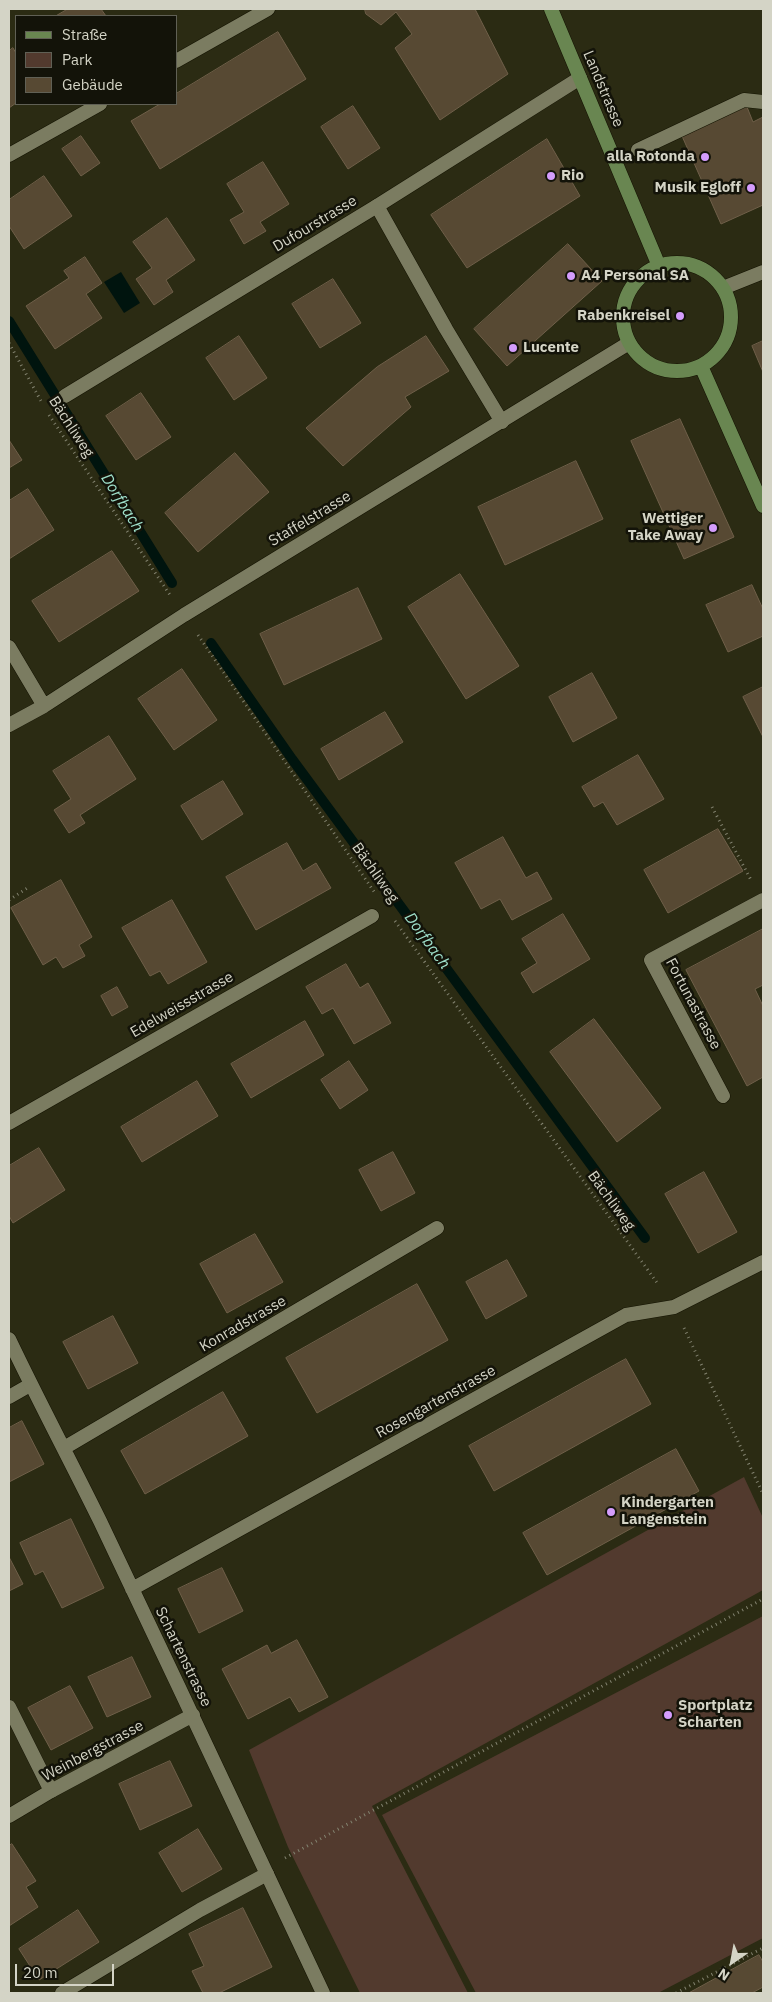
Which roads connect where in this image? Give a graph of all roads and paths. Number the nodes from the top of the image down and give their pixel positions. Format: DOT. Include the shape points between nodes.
graph roads {
  1 [pos="268,9"];
  2 [pos="551,9"];
  3 [pos="178,60"];
  4 [pos="580,78"];
  5 [pos="763,102"];
  6 [pos="98,105"];
  7 [pos="638,150"];
  8 [pos="9,155"];
  9 [pos="377,206"];
  10 [pos="659,266"];
  11 [pos="763,272"];
  12 [pos="723,288"];
  13 [pos="9,343"];
  14 [pos="629,343"];
  15 [pos="701,366"];
  16 [pos="65,396"];
  17 [pos="502,422"];
  18 [pos="763,506"];
  19 [pos="184,614"];
  20 [pos="9,647"];
  21 [pos="44,706"];
  22 [pos="9,725"];
  23 [pos="712,807"];
  24 [pos="30,888"];
  25 [pos="9,900"];
  26 [pos="380,900"];
  27 [pos="762,901"];
  28 [pos="372,916"];
  29 [pos="392,916"];
  30 [pos="723,1096"];
  31 [pos="9,1122"];
  32 [pos="438,1228"];
  33 [pos="763,1262"];
  34 [pos="674,1307"];
  35 [pos="9,1339"];
  36 [pos="30,1385"];
  37 [pos="9,1397"];
  38 [pos="64,1448"];
  39 [pos="763,1494"];
  40 [pos="132,1589"];
  41 [pos="763,1599"];
  42 [pos="9,1707"];
  43 [pos="193,1715"];
  44 [pos="50,1792"];
  45 [pos="9,1816"];
  46 [pos="265,1871"];
  47 [pos="763,1948"];
  48 [pos="62,1993"];
  49 [pos="323,1993"];
  50 [pos="676,1993"];
  1 -- 3 [label="street"];
  2 -- 4 [label="main road, Landstrasse"];
  4 -- 9 [label="street, Dufourstrasse"];
  4 -- 10 [label="main road, Landstrasse"];
  5 -- 7 [label="street" via="744,100"];
  6 -- 8 [label="street"];
  9 -- 16 [label="street, Dufourstrasse"];
  9 -- 17 [label="street"];
  10 -- 12 [label="main road" via="677,263 694,266 711,274"];
  10 -- 14 [label="main road" via="643,275 630,289 624,307 623,326"];
  11 -- 12 [label="street"];
  12 -- 15 [label="main road" via="730,304 731,323 726,340 716,355"];
  13 -- 19 [label="path, Bächliweg" via="45,408"];
  14 -- 15 [label="main road" via="643,359 661,369 681,371"];
  14 -- 17 [label="street, Staffelstrasse"];
  15 -- 18 [label="main road"];
  17 -- 19 [label="street, Staffelstrasse"];
  19 -- 21 [label="street, Staffelstrasse"];
  19 -- 26 [label="path, Bächliweg"];
  20 -- 21 [label="street"];
  21 -- 22 [label="street, Staffelstrasse"];
  23 -- 27 [label="path"];
  24 -- 25 [label="path"];
  27 -- 30 [label="street, Fortunastrasse" via="651,960"];
  28 -- 31 [label="street, Edelweissstrasse"];
  29 -- 34 [label="path, Bächliweg"];
  32 -- 38 [label="street, Konradstrasse"];
  33 -- 34 [label="street, Rosengartenstrasse"];
  34 -- 39 [label="path, Bächliweg"];
  34 -- 40 [label="street, Rosengartenstrasse" via="626,1315"];
  35 -- 36 [label="street, Schartenstrasse"];
  36 -- 37 [label="street"];
  36 -- 38 [label="street, Schartenstrasse"];
  38 -- 40 [label="street, Schartenstrasse"];
  40 -- 43 [label="street, Schartenstrasse"];
  41 -- 46 [label="path"];
  42 -- 44 [label="street"];
  43 -- 44 [label="street, Weinbergstrasse"];
  43 -- 46 [label="street, Schartenstrasse"];
  44 -- 45 [label="street, Weinbergstrasse"];
  46 -- 48 [label="street"];
  46 -- 49 [label="street, Schartenstrasse"];
  47 -- 50 [label="path"];
}
